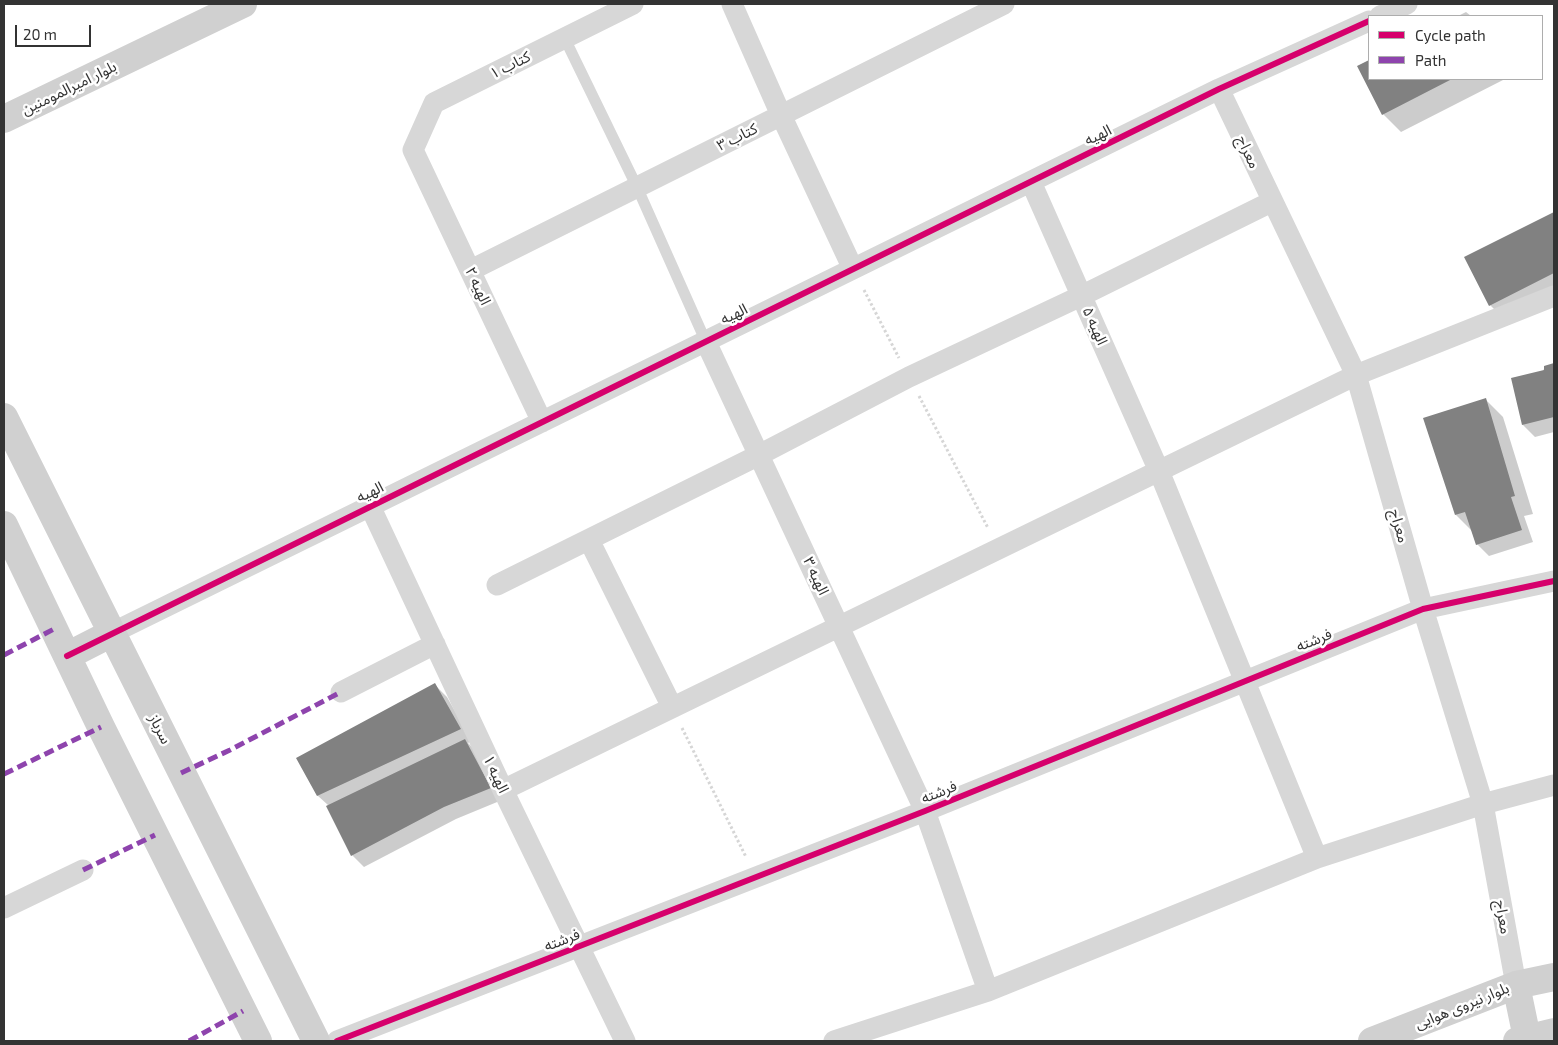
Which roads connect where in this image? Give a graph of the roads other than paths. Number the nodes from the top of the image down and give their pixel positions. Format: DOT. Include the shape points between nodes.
graph roads {
  1 [pos="243,4"];
  2 [pos="633,4"];
  3 [pos="732,4"];
  4 [pos="1004,4"];
  5 [pos="1407,4"];
  6 [pos="1382,15"];
  7 [pos="1368,21"];
  8 [pos="565,38"];
  9 [pos="1219,89"];
  10 [pos="781,115"];
  11 [pos="4,119"];
  12 [pos="413,150"];
  13 [pos="1032,182"];
  14 [pos="637,187"];
  15 [pos="1271,202"];
  16 [pos="853,269"];
  17 [pos="471,270"];
  18 [pos="1082,296"];
  19 [pos="1554,296"];
  20 [pos="706,342"];
  21 [pos="1356,375"];
  22 [pos="4,417"];
  23 [pos="542,422"];
  24 [pos="759,455"];
  25 [pos="1159,471"];
  26 [pos="370,506"];
  27 [pos="4,525"];
  28 [pos="589,540"];
  29 [pos="1554,582"];
  30 [pos="497,585"];
  31 [pos="1423,609"];
  32 [pos="840,626"];
  33 [pos="112,633"];
  34 [pos="435,644"];
  35 [pos="67,656"];
  36 [pos="1245,682"];
  37 [pos="341,692"];
  38 [pos="672,708"];
  39 [pos="1554,785"];
  40 [pos="503,790"];
  41 [pos="1483,804"];
  42 [pos="925,811"];
  43 [pos="1317,858"];
  44 [pos="83,870"];
  45 [pos="4,908"];
  46 [pos="579,947"];
  47 [pos="1554,977"];
  48 [pos="1516,985"];
  49 [pos="988,991"];
  50 [pos="1554,1032"];
  51 [pos="1524,1040"];
  52 [pos="258,1041"];
  53 [pos="316,1041"];
  54 [pos="337,1041"];
  55 [pos="625,1041"];
  56 [pos="834,1041"];
  57 [pos="1372,1041"];
  1 -- 11 [label="street, بلوار امیرالمومنین"];
  2 -- 8 [label="street, کتاب ۱"];
  3 -- 10 [label="street"];
  4 -- 10 [label="street, کتاب ۳"];
  5 -- 6 [label="street"];
  7 -- 9 [label="street, الهیه"];
  8 -- 12 [label="street, کتاب ۱" via="434,103"];
  8 -- 14 [label="lane"];
  9 -- 13 [label="street, الهیه"];
  9 -- 15 [label="street, معراج"];
  10 -- 14 [label="street, کتاب ۳"];
  10 -- 16 [label="street"];
  12 -- 17 [label="street, الهیه ۲"];
  13 -- 16 [label="street, الهیه"];
  13 -- 18 [label="street, الهیه ۵"];
  14 -- 17 [label="street, کتاب ۳"];
  14 -- 20 [label="lane"];
  15 -- 18 [label="street"];
  15 -- 21 [label="street, معراج"];
  16 -- 20 [label="street, الهیه"];
  17 -- 23 [label="street, الهیه ۲"];
  18 -- 24 [label="street" via="909,377"];
  18 -- 25 [label="street, الهیه ۵"];
  19 -- 21 [label="street"];
  20 -- 23 [label="street, الهیه"];
  20 -- 24 [label="street, الهیه ۳"];
  21 -- 25 [label="street"];
  21 -- 31 [label="street, معراج"];
  22 -- 33 [label="street, سرباز"];
  23 -- 26 [label="street, الهیه"];
  24 -- 28 [label="street"];
  24 -- 32 [label="street, الهیه ۳"];
  25 -- 32 [label="street"];
  25 -- 36 [label="street, الهیه ۵"];
  26 -- 33 [label="street, الهیه"];
  26 -- 34 [label="street, الهیه ۱"];
  27 -- 35 [label="street"];
  28 -- 30 [label="street"];
  28 -- 38 [label="street"];
  29 -- 31 [label="street, فرشته"];
  31 -- 36 [label="street, فرشته"];
  31 -- 41 [label="street, معراج"];
  32 -- 38 [label="street"];
  32 -- 42 [label="street, الهیه ۳"];
  33 -- 35 [label="street"];
  33 -- 53 [label="street, سرباز"];
  34 -- 37 [label="street"];
  34 -- 40 [label="street, الهیه ۱"];
  35 -- 52 [label="street"];
  36 -- 42 [label="street, فرشته"];
  36 -- 43 [label="street, الهیه ۵"];
  38 -- 40 [label="street"];
  39 -- 41 [label="street"];
  40 -- 46 [label="street, الهیه ۱"];
  41 -- 43 [label="street"];
  41 -- 48 [label="street, معراج"];
  42 -- 46 [label="street, فرشته"];
  42 -- 49 [label="street, الهیه ۳"];
  43 -- 49 [label="street"];
  44 -- 45 [label="street"];
  46 -- 54 [label="street, فرشته"];
  46 -- 55 [label="street, الهیه ۱"];
  47 -- 48 [label="street, بلوار نیروی هوایی"];
  48 -- 51 [label="street"];
  48 -- 57 [label="street, بلوار نیروی هوایی"];
  49 -- 56 [label="street"];
  50 -- 51 [label="street"];
}
